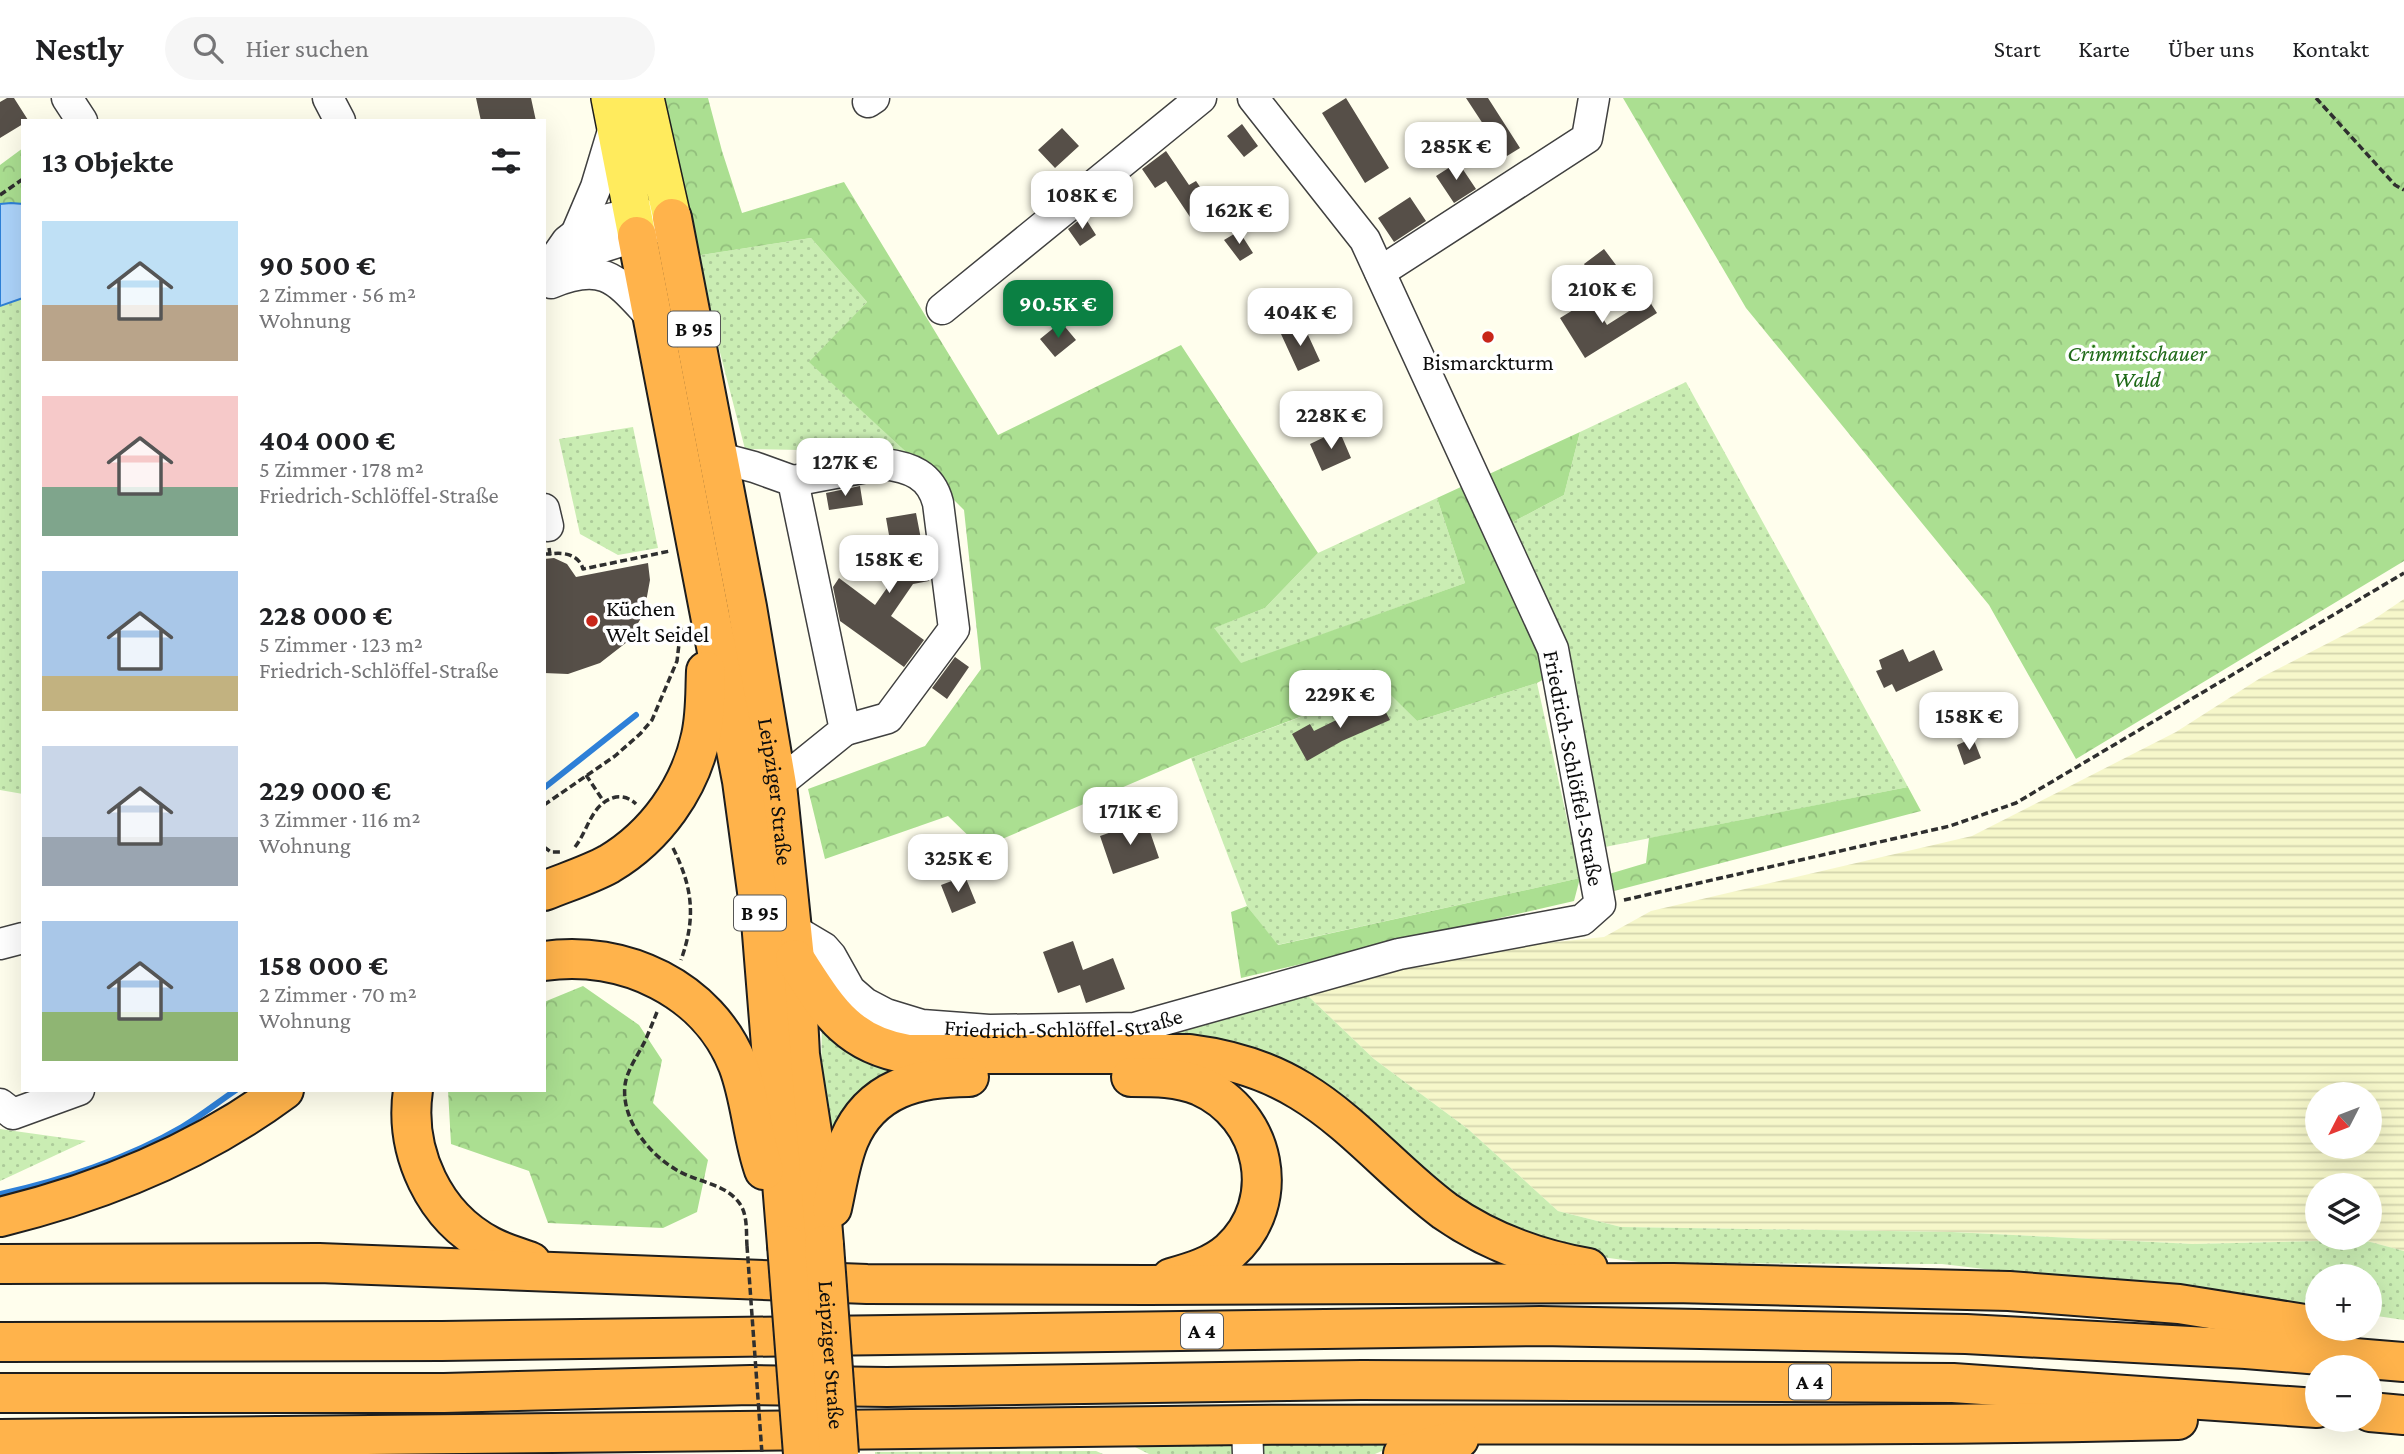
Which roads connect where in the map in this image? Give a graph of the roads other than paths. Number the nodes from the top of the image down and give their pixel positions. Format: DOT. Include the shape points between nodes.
graph roads {
  1 [pos="67,98"];
  2 [pos="328,98"];
  3 [pos="645,98"];
  4 [pos="1201,98"];
  5 [pos="1253,98"];
  6 [pos="1594,98"];
  7 [pos="612,111"];
  8 [pos="81,119"];
  9 [pos="339,119"];
  10 [pos="672,218"];
  11 [pos="635,225"];
  12 [pos="576,234"];
  13 [pos="546,271"];
  14 [pos="1380,272"];
  15 [pos="546,281"];
  16 [pos="546,282"];
  17 [pos="942,309"];
  18 [pos="655,321"];
  19 [pos="720,458"];
  20 [pos="793,481"];
  21 [pos="695,612"];
  22 [pos="845,730"];
  23 [pos="777,785"];
  24 [pos="546,890"];
  25 [pos="21,939"];
  26 [pos="0,944"];
  27 [pos="793,944"];
  28 [pos="546,961"];
  29 [pos="74,1092"];
  30 [pos="281,1092"];
  31 [pos="413,1092"];
  32 [pos="0,1104"];
  33 [pos="0,1217"];
  34 [pos="786,1237"];
  35 [pos="824,1245"];
  36 [pos="0,1264"];
  37 [pos="556,1271"];
  38 [pos="1673,1283"];
  39 [pos="1146,1285"];
  40 [pos="2305,1324"];
  41 [pos="2382,1341"];
  42 [pos="0,1342"];
  43 [pos="2404,1349"];
  44 [pos="2404,1362"];
  45 [pos="0,1394"];
  46 [pos="2257,1403"];
  47 [pos="2305,1407"];
  48 [pos="2382,1413"];
  49 [pos="2404,1415"];
  50 [pos="1537,1425"];
  51 [pos="1045,1429"];
  52 [pos="450,1436"];
  53 [pos="0,1439"];
  54 [pos="1248,1440"];
  55 [pos="367,1454"];
  56 [pos="803,1454"];
  57 [pos="839,1454"];
  58 [pos="1127,1454"];
  59 [pos="1404,1454"];
  1 -- 8 [label="street"];
  2 -- 9 [label="street"];
  3 -- 10 [label="main road, Leipziger Straße / B 95"];
  4 -- 17 [label="street"];
  5 -- 14 [label="street, Friedrich-Schlöffel-Straße" via="1365,240"];
  6 -- 14 [label="street" via="1587,138"];
  7 -- 11 [label="main road, Leipziger Straße / B 95"];
  7 -- 12 [label="street" via="596,187"];
  10 -- 11 [label="street"];
  10 -- 19 [label="highway, Leipziger Straße / B 95"];
  11 -- 12 [label="street" via="609,219"];
  11 -- 15 [label="street" via="606,244 577,255"];
  11 -- 18 [label="highway, Leipziger Straße / B 95"];
  12 -- 13 [label="street"];
  14 -- 27 [label="street, Friedrich-Schlöffel-Straße" via="1553,649 1600,904 1582,920 1399,954 1135,1028 989,1030 922,1025 865,1003 850,990 824,948"];
  16 -- 18 [label="street" via="594,272 630,294"];
  18 -- 21 [label="highway, Leipziger Straße / B 95"];
  19 -- 20 [label="street"];
  19 -- 23 [label="highway, Leipziger Straße / B 95"];
  20 -- 22 [label="street"];
  20 -- 22 [label="street" via="897,465 921,475 938,503 954,629 888,718"];
  21 -- 24 [label="highway" via="705,712 701,735 675,800 629,850 591,873"];
  21 -- 34 [label="highway, Leipziger Straße / B 95" via="742,781 761,921"];
  22 -- 23 [label="street"];
  23 -- 27 [label="highway, Leipziger Straße / B 95"];
  25 -- 26 [label="street"];
  27 -- 35 [label="highway, Leipziger Straße / B 95" via="800,1055"];
  27 -- 38 [label="highway" via="832,1014 873,1045 908,1054 1190,1054 1256,1069 1321,1104 1425,1195 1494,1239 1560,1263"];
  28 -- 34 [label="highway" via="598,960 638,970 674,989 706,1015 738,1067 762,1166"];
  29 -- 32 [label="street" via="13,1114"];
  30 -- 33 [label="highway" via="167,1160 83,1194"];
  31 -- 37 [label="highway" via="411,1120 418,1159 446,1210 491,1247"];
  34 -- 56 [label="highway, Leipziger Straße / B 95, bridge"];
  35 -- 39 [label="highway" via="850,1139 870,1108 898,1088 947,1077 1171,1078 1209,1091 1240,1117 1261,1160 1262,1194 1250,1226 1228,1252 1198,1270"];
  35 -- 57 [label="highway, Leipziger Straße / B 95, bridge"];
  36 -- 37 [label="highway" via="319,1263"];
  37 -- 39 [label="highway" via="867,1283"];
  38 -- 39 [label="highway"];
  38 -- 40 [label="highway" via="2009,1291 2179,1304"];
  41 -- 43 [label="highway"];
  42 -- 44 [label="highway, A 4" via="1552,1326 1966,1334"];
  45 -- 46 [label="highway, A 4" via="444,1393 751,1385 1376,1380 1953,1383"];
  46 -- 47 [label="highway, A 4"];
  46 -- 50 [label="highway" via="2207,1419 1981,1425"];
  48 -- 49 [label="highway"];
  50 -- 54 [label="highway"];
  50 -- 59 [label="highway"];
  51 -- 52 [label="highway"];
  51 -- 54 [label="highway"];
  51 -- 58 [label="highway"];
  52 -- 53 [label="highway"];
  52 -- 55 [label="highway"];
}
